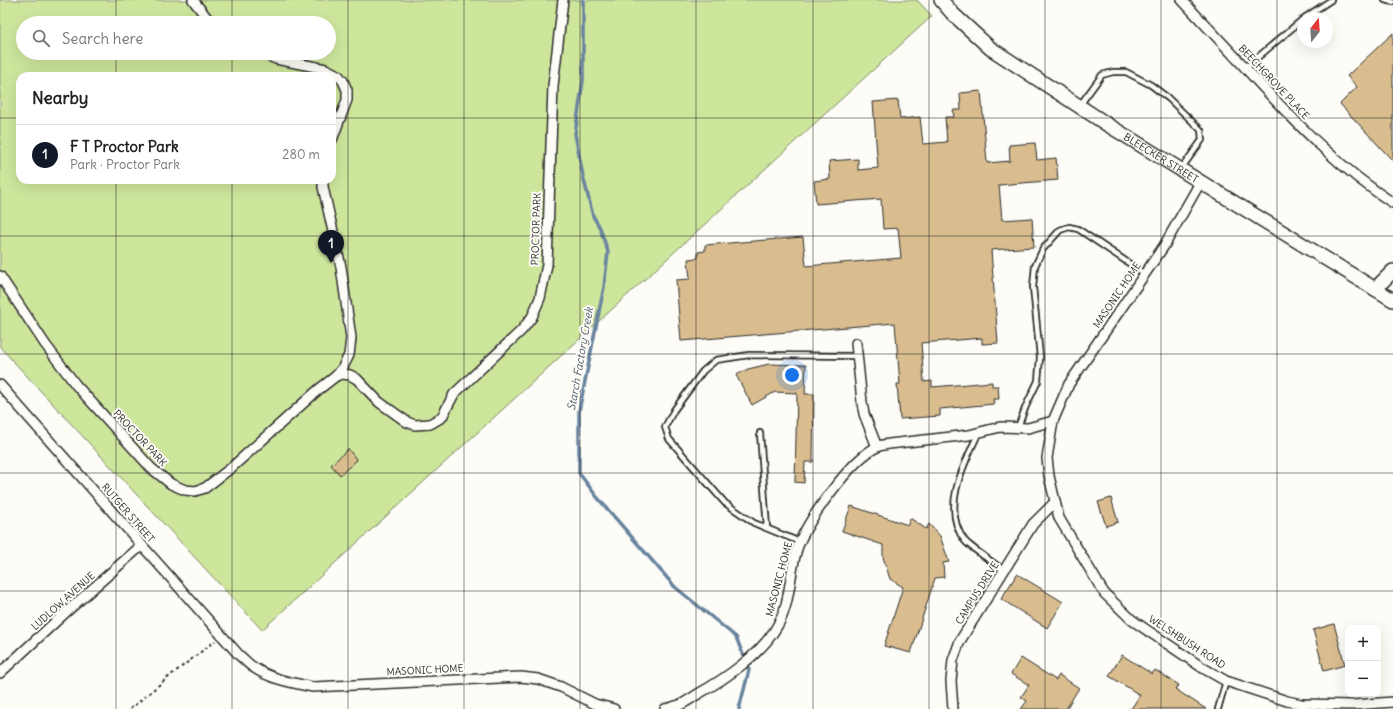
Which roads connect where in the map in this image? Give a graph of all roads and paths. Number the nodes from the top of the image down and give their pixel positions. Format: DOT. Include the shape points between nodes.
graph roads {
  1 [pos="193,0"];
  2 [pos="563,0"];
  3 [pos="941,0"];
  4 [pos="1182,0"];
  5 [pos="1330,0"];
  6 [pos="1385,0"];
  7 [pos="1393,2"];
  8 [pos="1313,12"];
  9 [pos="206,16"];
  10 [pos="1297,24"];
  11 [pos="281,60"];
  12 [pos="1245,68"];
  13 [pos="331,72"];
  14 [pos="336,74"];
  15 [pos="1079,106"];
  16 [pos="336,129"];
  17 [pos="1181,170"];
  18 [pos="1201,181"];
  19 [pos="323,184"];
  20 [pos="1393,203"];
  21 [pos="1393,271"];
  22 [pos="1145,274"];
  23 [pos="0,276"];
  24 [pos="1375,289"];
  25 [pos="1393,300"];
  26 [pos="856,344"];
  27 [pos="857,356"];
  28 [pos="336,376"];
  29 [pos="0,385"];
  30 [pos="1053,421"];
  31 [pos="1018,427"];
  32 [pos="979,432"];
  33 [pos="760,433"];
  34 [pos="877,447"];
  35 [pos="1055,502"];
  36 [pos="766,528"];
  37 [pos="800,542"];
  38 [pos="142,545"];
  39 [pos="1004,571"];
  40 [pos="222,636"];
  41 [pos="239,655"];
  42 [pos="0,673"];
  43 [pos="1226,681"];
  44 [pos="1393,702"];
  45 [pos="1324,707"];
  46 [pos="130,709"];
  47 [pos="614,709"];
  48 [pos="665,709"];
  49 [pos="953,709"];
  50 [pos="1218,709"];
  1 -- 9 [label="street"];
  2 -- 28 [label="street, PROCTOR PARK" via="553,86 547,265 540,298 532,317 522,330 454,394 442,417 430,424 415,425 407,422 379,402 357,380 342,374"];
  3 -- 15 [label="street, BLEECKER STREET" via="990,48"];
  4 -- 12 [label="street, BEECHGROVE PLACE"];
  5 -- 8 [label="lane"];
  6 -- 7 [label="lane"];
  10 -- 12 [label="lane"];
  11 -- 13 [label="street"];
  12 -- 20 [label="street, BEECHGROVE PLACE" via="1318,144"];
  14 -- 16 [label="street" via="343,80 347,100"];
  15 -- 17 [label="street, BLEECKER STREET"];
  15 -- 17 [label="lane" via="1102,75 1126,72 1151,85 1201,130 1202,140"];
  17 -- 18 [label="street, BLEECKER STREET"];
  18 -- 22 [label="street, MASONIC HOME"];
  18 -- 24 [label="street, BLEECKER STREET"];
  19 -- 28 [label="street, PROCTOR PARK" via="341,267 351,338 349,355"];
  21 -- 24 [label="street"];
  22 -- 30 [label="street, MASONIC HOME" via="1069,384"];
  22 -- 31 [label="lane" via="1078,229 1069,227 1060,230 1043,249 1035,266 1033,287 1040,357 1038,382"];
  23 -- 28 [label="street, PROCTOR PARK" via="76,385 151,468 171,484 185,490 206,488"];
  24 -- 25 [label="street, BLEECKER STREET"];
  26 -- 27 [label="street"];
  27 -- 34 [label="street" via="864,414"];
  27 -- 36 [label="lane" via="749,355 716,360 703,371 674,410 665,427 669,439 726,503 754,523"];
  29 -- 38 [label="street, RUTGER STREET"];
  30 -- 31 [label="street, MASONIC HOME" via="1028,428"];
  30 -- 35 [label="street, MASONIC HOME" via="1048,476"];
  31 -- 32 [label="street, MASONIC HOME" via="1000,427"];
  32 -- 34 [label="street, MASONIC HOME"];
  32 -- 39 [label="lane" via="954,495 957,528 966,542"];
  33 -- 36 [label="lane"];
  34 -- 37 [label="street, MASONIC HOME" via="860,459 830,492"];
  35 -- 39 [label="street, CAMPUS DRIVE" via="1033,524"];
  35 -- 43 [label="street, WELSHBUSH ROAD" via="1059,518 1104,593 1132,620"];
  36 -- 37 [label="lane"];
  37 -- 48 [label="street, MASONIC HOME" via="784,610 778,626 768,640 715,685 681,704"];
  38 -- 40 [label="street, RUTGER STREET"];
  38 -- 42 [label="street, LUDLOW AVENUE"];
  39 -- 49 [label="street, CAMPUS DRIVE" via="960,641 953,660"];
  40 -- 41 [label="street, RUTGER STREET"];
  40 -- 46 [label="path"];
  41 -- 47 [label="street, MASONIC HOME" via="263,673 312,687 521,677 538,679 595,704"];
  43 -- 45 [label="street, WELSHBUSH ROAD" via="1287,701"];
  43 -- 50 [label="lane"];
  44 -- 45 [label="street, WELSHBUSH ROAD"];
}
